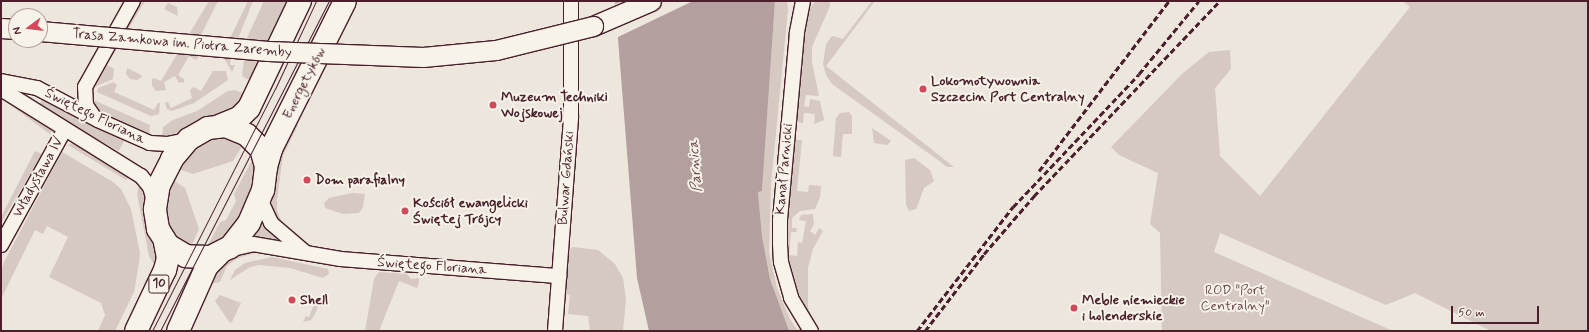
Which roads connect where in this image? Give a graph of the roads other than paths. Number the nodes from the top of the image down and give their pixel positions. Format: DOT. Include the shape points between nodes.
graph roads {
  1 [pos="133,1"];
  2 [pos="300,1"];
  3 [pos="345,1"];
  4 [pos="572,1"];
  5 [pos="651,1"];
  6 [pos="803,1"];
  7 [pos="48,32"];
  8 [pos="1,81"];
  9 [pos="1,89"];
  10 [pos="98,120"];
  11 [pos="219,126"];
  12 [pos="65,129"];
  13 [pos="189,139"];
  14 [pos="266,167"];
  15 [pos="260,199"];
  16 [pos="155,209"];
  17 [pos="165,242"];
  18 [pos="1,245"];
  19 [pos="222,252"];
  20 [pos="305,252"];
  21 [pos="559,276"];
  22 [pos="136,331"];
  23 [pos="178,331"];
  24 [pos="555,331"];
  25 [pos="810,331"];
  1 -- 10 [label="street" via="85,87 86,105"];
  2 -- 11 [label="main road" via="249,108 239,118"];
  3 -- 14 [label="main road, Energetyków" via="271,149"];
  4 -- 21 [label="street, Bulwar Gdański" via="571,116"];
  5 -- 7 [label="main road, Trasa Zamkowa im. Piotra Zaremby, bridge" via="592,26 533,43 496,50 423,57 268,51"];
  6 -- 25 [label="street, Kanał Parnicki" via="797,33 780,244 781,262 791,298"];
  8 -- 10 [label="street, Świętego Floriana" via="37,88"];
  9 -- 12 [label="street, Świętego Floriana"];
  10 -- 13 [label="street, Świętego Floriana" via="154,144 172,144"];
  11 -- 13 [label="main road" via="202,130"];
  11 -- 14 [label="main road" via="237,129 250,137 262,151"];
  12 -- 16 [label="street, Świętego Floriana" via="143,178 152,191"];
  12 -- 18 [label="street, Władysława IV"];
  13 -- 16 [label="main road" via="164,172"];
  14 -- 15 [label="main road"];
  15 -- 19 [label="main road" via="243,232"];
  15 -- 20 [label="street, Świętego Floriana" via="271,223"];
  16 -- 17 [label="main road" via="157,226"];
  17 -- 19 [label="main road" via="177,252 190,257 204,258"];
  17 -- 22 [label="main road, 10" via="166,268"];
  19 -- 20 [label="street, Świętego Floriana" via="253,244 291,252"];
  19 -- 23 [label="main road" via="207,266"];
  20 -- 21 [label="street, Świętego Floriana" via="341,259"];
  21 -- 24 [label="street, Bulwar Gdański"];
}
